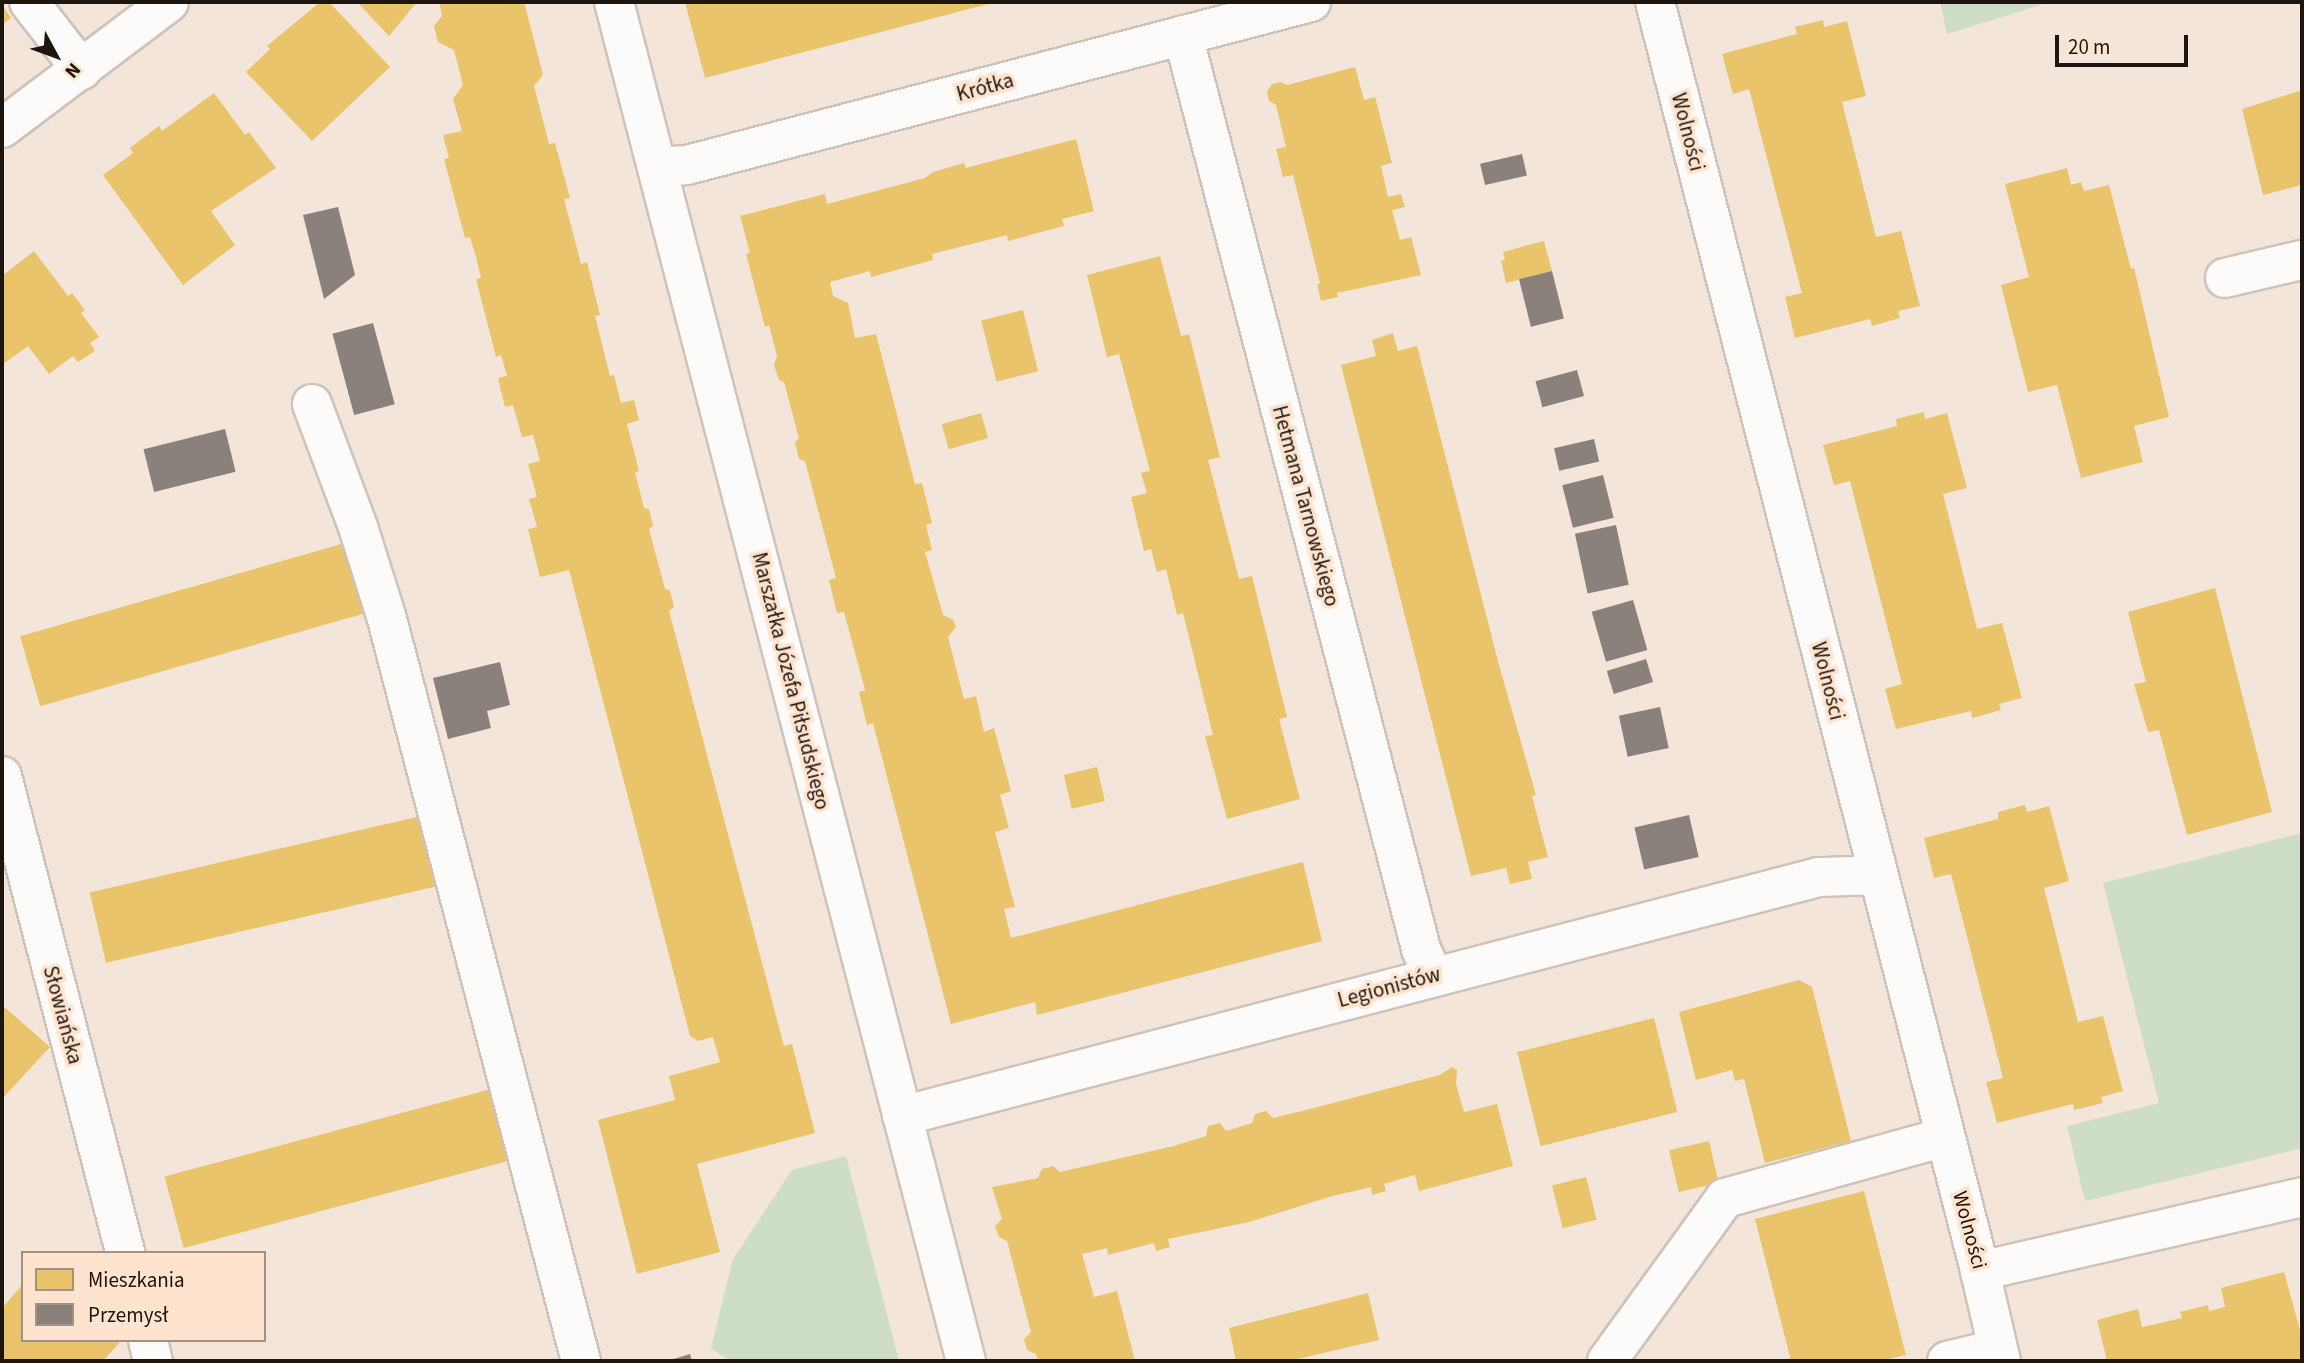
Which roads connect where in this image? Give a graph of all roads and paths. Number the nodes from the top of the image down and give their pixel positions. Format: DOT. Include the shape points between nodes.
graph roads {
  1 [pos="29,2"];
  2 [pos="169,2"];
  3 [pos="614,2"];
  4 [pos="1311,2"];
  5 [pos="1655,2"];
  6 [pos="1183,35"];
  7 [pos="82,70"];
  8 [pos="2,128"];
  9 [pos="658,167"];
  10 [pos="2302,260"];
  11 [pos="2225,278"];
  12 [pos="312,404"];
  13 [pos="2,776"];
  14 [pos="1878,875"];
  15 [pos="1433,975"];
  16 [pos="902,1116"];
  17 [pos="1945,1137"];
  18 [pos="2302,1197"];
  19 [pos="124,1251"];
  20 [pos="1980,1271"];
  21 [pos="148,1342"];
  22 [pos="1999,1355"];
  23 [pos="153,1361"];
  24 [pos="581,1361"];
  25 [pos="966,1361"];
  26 [pos="1607,1361"];
  27 [pos="1947,1361"];
  1 -- 7 [label="street"];
  2 -- 7 [label="street"];
  3 -- 9 [label="street, Marszałka Józefa Piłsudskiego"];
  4 -- 6 [label="street, Krótka"];
  5 -- 14 [label="street, Wolności"];
  6 -- 9 [label="street, Krótka" via="687,165"];
  6 -- 15 [label="street, Hetmana Tarnowskiego" via="1421,949"];
  7 -- 8 [label="street"];
  9 -- 16 [label="street, Marszałka Józefa Piłsudskiego"];
  10 -- 11 [label="street"];
  12 -- 24 [label="street" via="387,619"];
  13 -- 19 [label="street, Słowiańska"];
  14 -- 15 [label="street, Legionistów" via="1819,877"];
  14 -- 17 [label="street, Wolności"];
  15 -- 16 [label="street, Legionistów"];
  16 -- 25 [label="street, Marszałka Józefa Piłsudskiego"];
  17 -- 20 [label="street, Wolności"];
  17 -- 26 [label="street" via="1725,1198"];
  18 -- 20 [label="street"];
  20 -- 22 [label="street, Wolności"];
  21 -- 23 [label="street"];
  22 -- 27 [label="street"];
}
